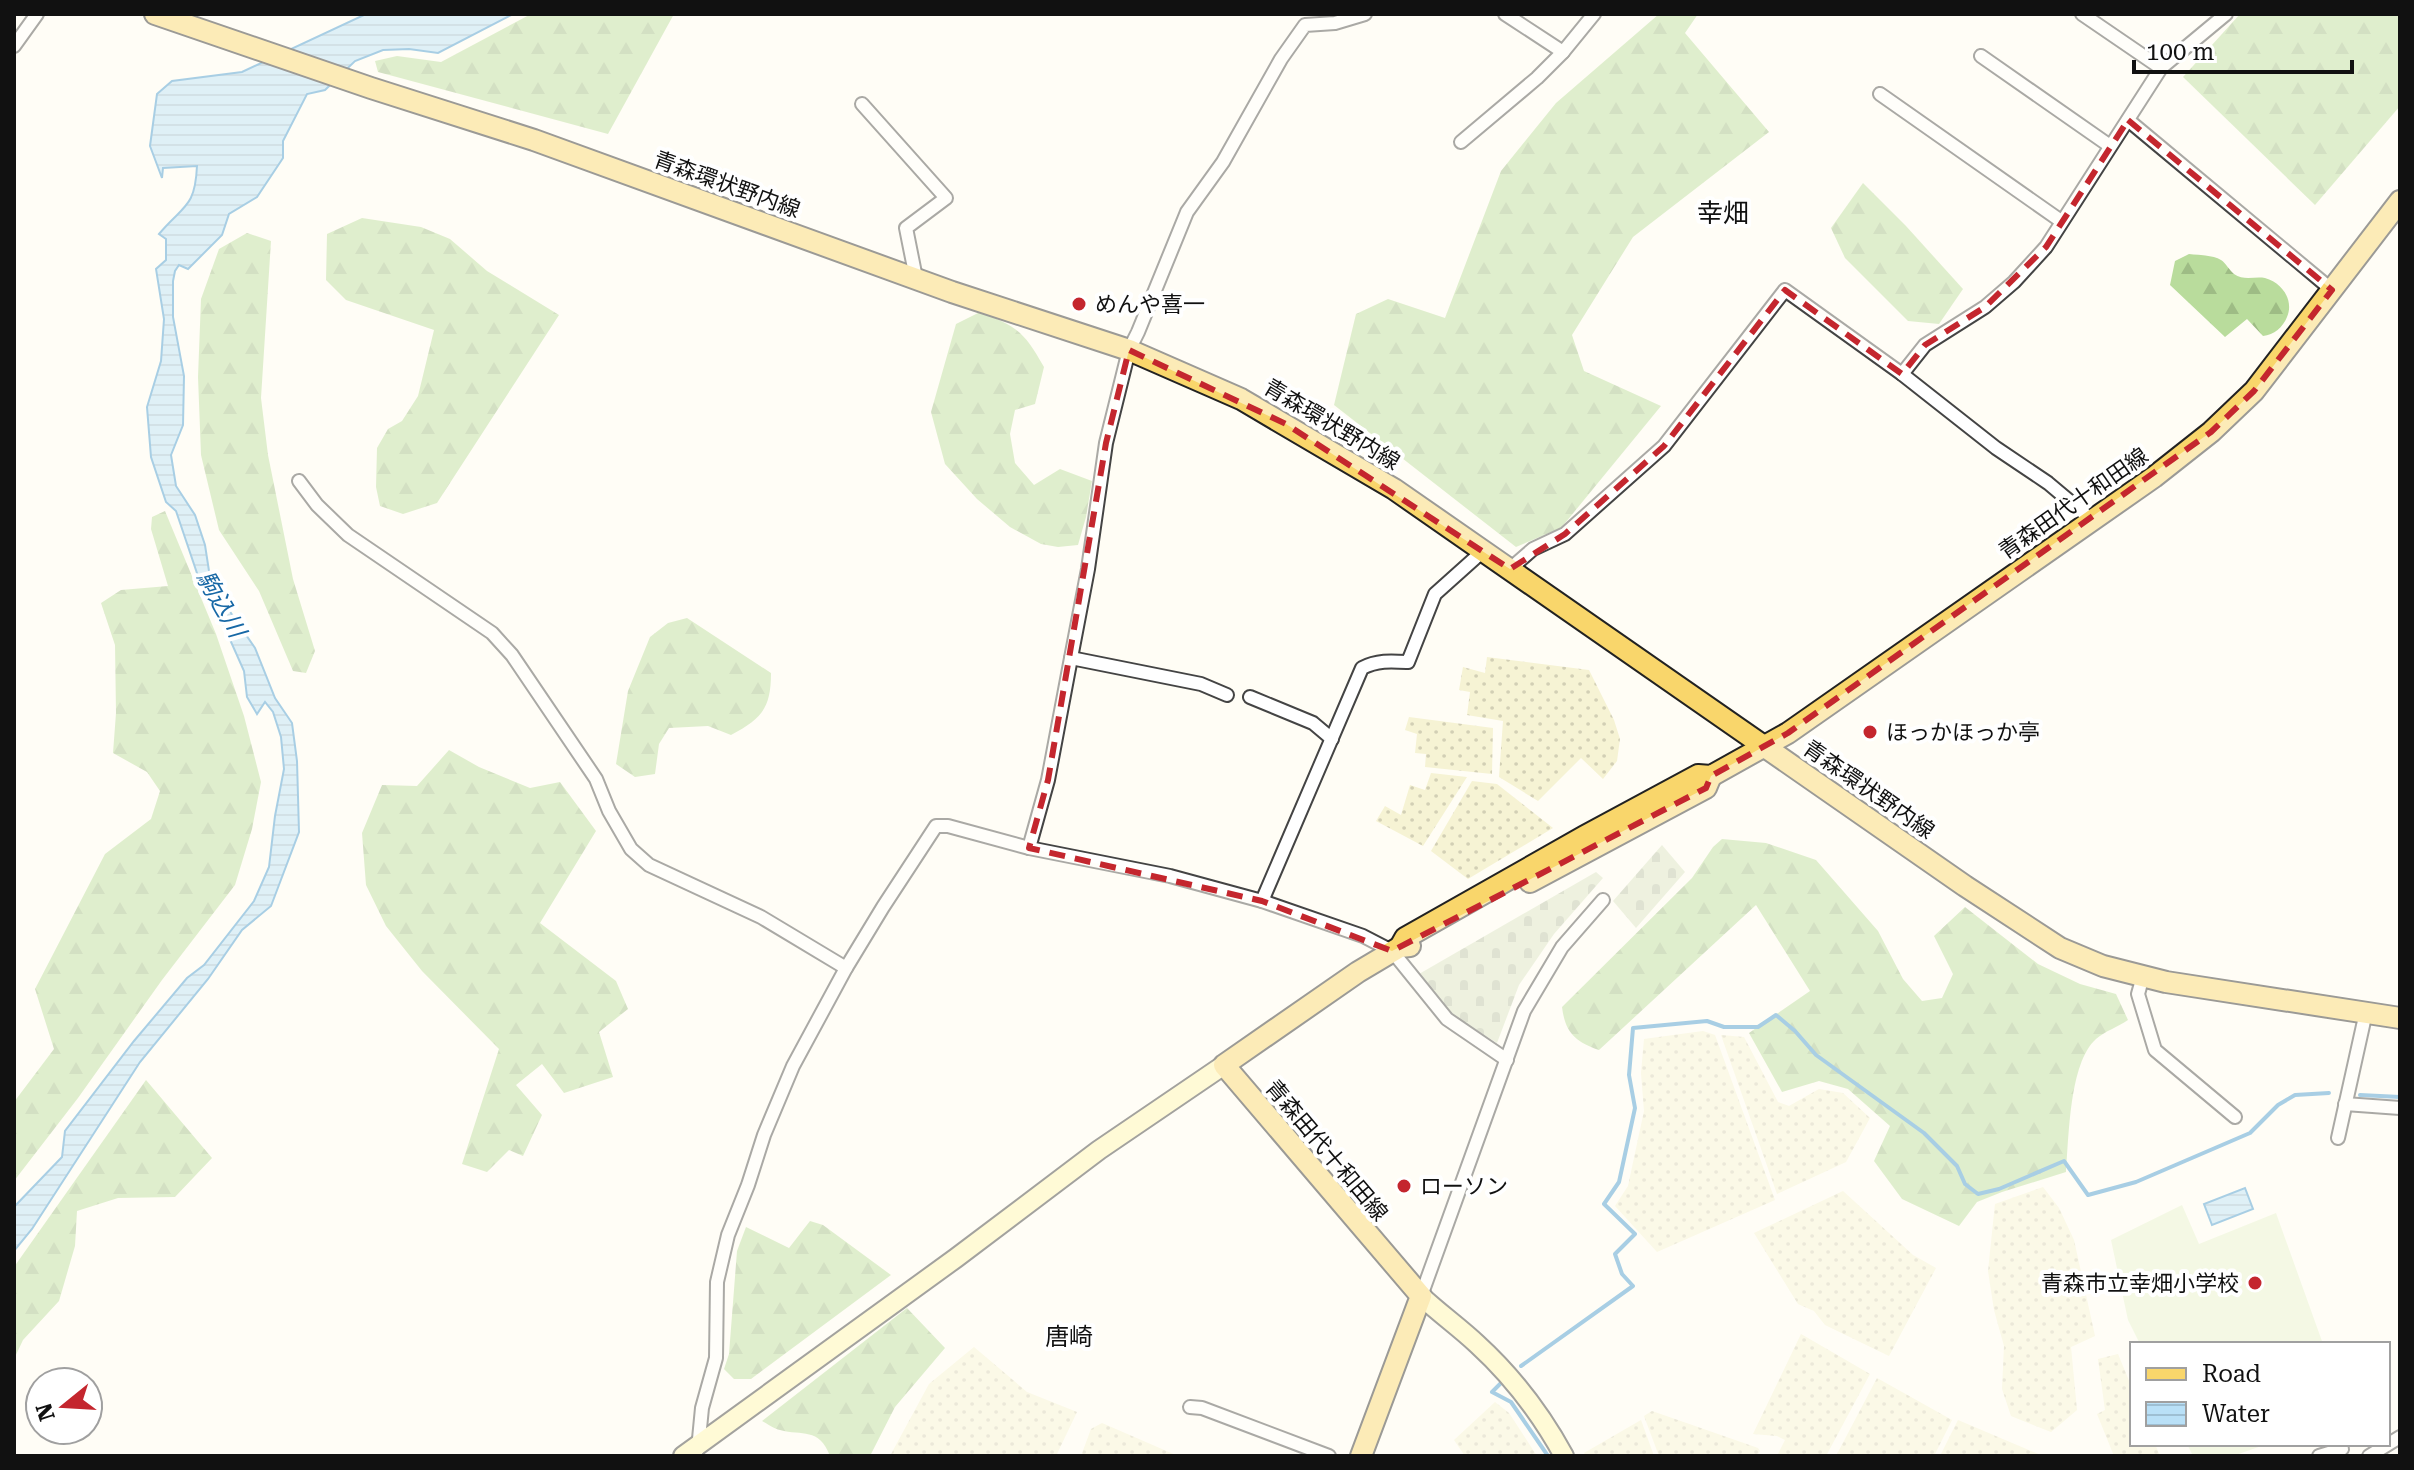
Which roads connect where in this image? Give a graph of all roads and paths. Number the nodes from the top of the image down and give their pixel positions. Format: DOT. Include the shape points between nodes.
graph roads {
  1 [pos="37,14"];
  2 [pos="1295,14"];
  3 [pos="1365,14"];
  4 [pos="1505,14"];
  5 [pos="1594,14"];
  6 [pos="2082,14"];
  7 [pos="2226,14"];
  8 [pos="161,16"];
  9 [pos="1305,25"];
  10 [pos="14,46"];
  11 [pos="1563,52"];
  12 [pos="1981,56"];
  13 [pos="2161,68"];
  14 [pos="1880,94"];
  15 [pos="862,104"];
  16 [pos="2128,120"];
  17 [pos="1461,142"];
  18 [pos="2110,146"];
  19 [pos="2400,201"];
  20 [pos="2061,221"];
  21 [pos="916,278"];
  22 [pos="2332,290"];
  23 [pos="1129,350"];
  24 [pos="1902,374"];
  25 [pos="299,481"];
  26 [pos="2092,520"];
  27 [pos="1483,551"];
  28 [pos="1510,569"];
  29 [pos="1071,658"];
  30 [pos="1227,695"];
  31 [pos="1250,697"];
  32 [pos="1332,739"];
  33 [pos="1765,747"];
  34 [pos="1029,848"];
  35 [pos="1603,900"];
  36 [pos="1262,901"];
  37 [pos="1396,949"];
  38 [pos="846,968"];
  39 [pos="2143,976"];
  40 [pos="2366,1012"];
  41 [pos="2400,1018"];
  42 [pos="1507,1060"];
  43 [pos="1224,1065"];
  44 [pos="2345,1104"];
  45 [pos="2400,1108"];
  46 [pos="2235,1117"];
  47 [pos="2338,1138"];
  48 [pos="1421,1296"];
  49 [pos="1190,1407"];
  50 [pos="2342,1449"];
  51 [pos="698,1450"];
  52 [pos="683,1456"];
  53 [pos="1329,1456"];
  54 [pos="1361,1456"];
  55 [pos="1564,1456"];
  56 [pos="2319,1456"];
  1 -- 10 [label="street"];
  2 -- 9 [label="street"];
  3 -- 9 [label="street"];
  4 -- 11 [label="street"];
  5 -- 11 [label="street"];
  6 -- 13 [label="street"];
  7 -- 13 [label="street"];
  8 -- 21 [label="main road, 青森環状野内線" via="534,140"];
  9 -- 23 [label="street" via="1187,212"];
  11 -- 17 [label="street"];
  12 -- 18 [label="street"];
  13 -- 16 [label="street"];
  14 -- 20 [label="street"];
  15 -- 21 [label="street" via="946,198 906,228"];
  16 -- 18 [label="street"];
  16 -- 22 [label="street"];
  18 -- 20 [label="street"];
  19 -- 22 [label="main road, 青森田代十和田線"];
  20 -- 24 [label="street" via="2014,282 1925,345"];
  21 -- 23 [label="main road, 青森環状野内線"];
  22 -- 26 [label="main road, 青森田代十和田線" via="2254,391 2211,432"];
  23 -- 27 [label="main road, 青森環状野内線" via="1286,424"];
  23 -- 29 [label="street" via="1106,443"];
  24 -- 26 [label="street"];
  24 -- 28 [label="street" via="1785,290 1664,446 1565,534 1533,549"];
  25 -- 38 [label="street" via="348,535 492,633 512,655 596,779 631,849 649,865 761,917"];
  26 -- 33 [label="main road, 青森田代十和田線"];
  27 -- 28 [label="main road, 青森環状野内線"];
  27 -- 32 [label="street" via="1435,594 1408,662 1382,661 1362,668"];
  28 -- 33 [label="main road, 青森環状野内線"];
  29 -- 30 [label="street" via="1201,684"];
  29 -- 34 [label="street"];
  31 -- 32 [label="street" via="1313,723"];
  32 -- 36 [label="street"];
  33 -- 37 [label="main road, 青森田代十和田線" via="1711,776 1698,775 1598,829 1405,938"];
  33 -- 39 [label="main road, 青森環状野内線" via="2060,948"];
  34 -- 36 [label="street"];
  34 -- 38 [label="street" via="936,826"];
  35 -- 42 [label="street" via="1543,977"];
  36 -- 37 [label="street"];
  37 -- 42 [label="street" via="1442,1014"];
  37 -- 43 [label="main road, 青森田代十和田線"];
  38 -- 51 [label="street" via="793,1066 728,1235 717,1282 716,1358 702,1408"];
  39 -- 40 [label="main road, 青森環状野内線"];
  39 -- 46 [label="street" via="2138,994 2155,1050"];
  40 -- 41 [label="main road, 青森環状野内線"];
  40 -- 44 [label="street"];
  42 -- 48 [label="street"];
  43 -- 48 [label="main road, 青森田代十和田線"];
  43 -- 51 [label="street" via="1099,1150"];
  44 -- 45 [label="street"];
  44 -- 47 [label="street"];
  48 -- 54 [label="main road"];
  48 -- 55 [label="street" via="1508,1375"];
  49 -- 53 [label="street"];
  50 -- 56 [label="street"];
  51 -- 52 [label="street"];
}
